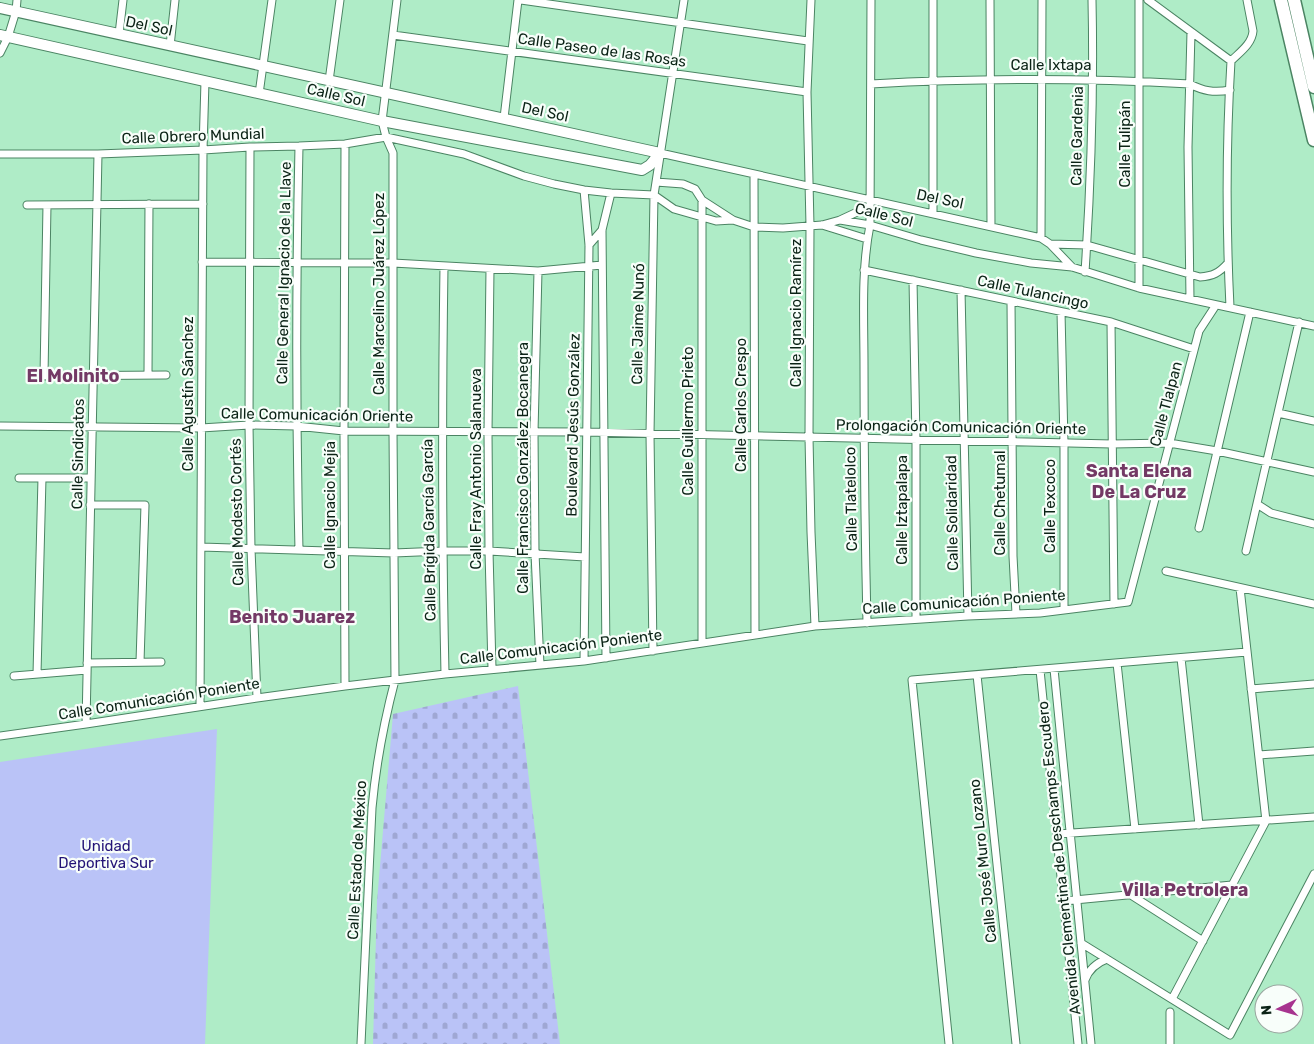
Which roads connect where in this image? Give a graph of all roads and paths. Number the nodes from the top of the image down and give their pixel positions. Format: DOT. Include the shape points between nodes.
graph roads {
  1 [pos="18,0"];
  2 [pos="123,0"];
  3 [pos="175,0"];
  4 [pos="272,0"];
  5 [pos="340,0"];
  6 [pos="397,0"];
  7 [pos="520,0"];
  8 [pos="684,0"];
  9 [pos="810,0"];
  10 [pos="871,0"];
  11 [pos="933,0"];
  12 [pos="990,0"];
  13 [pos="1042,0"];
  14 [pos="1092,0"];
  15 [pos="1139,0"];
  16 [pos="1148,0"];
  17 [pos="1247,0"];
  18 [pos="1281,0"];
  19 [pos="1294,0"];
  20 [pos="0,8"];
  21 [pos="16,12"];
  22 [pos="680,22"];
  23 [pos="1191,32"];
  24 [pos="119,34"];
  25 [pos="4,36"];
  26 [pos="393,36"];
  27 [pos="808,41"];
  28 [pos="170,46"];
  29 [pos="512,52"];
  30 [pos="0,53"];
  31 [pos="1231,61"];
  32 [pos="263,66"];
  33 [pos="673,74"];
  34 [pos="1042,78"];
  35 [pos="990,79"];
  36 [pos="1092,79"];
  37 [pos="329,80"];
  38 [pos="933,80"];
  39 [pos="205,81"];
  40 [pos="1139,81"];
  41 [pos="871,84"];
  42 [pos="1190,84"];
  43 [pos="1314,87"];
  44 [pos="1230,90"];
  45 [pos="807,92"];
  46 [pos="386,93"];
  47 [pos="259,94"];
  48 [pos="504,118"];
  49 [pos="382,121"];
  50 [pos="386,137"];
  51 [pos="1314,140"];
  52 [pos="345,144"];
  53 [pos="250,146"];
  54 [pos="300,146"];
  55 [pos="203,150"];
  56 [pos="660,153"];
  57 [pos="0,154"];
  58 [pos="98,154"];
  59 [pos="754,174"];
  60 [pos="656,182"];
  61 [pos="809,186"];
  62 [pos="584,190"];
  63 [pos="611,193"];
  64 [pos="654,195"];
  65 [pos="702,200"];
  66 [pos="870,203"];
  67 [pos="148,204"];
  68 [pos="202,204"];
  69 [pos="27,205"];
  70 [pos="47,205"];
  71 [pos="97,205"];
  72 [pos="933,213"];
  73 [pos="702,216"];
  74 [pos="733,220"];
  75 [pos="840,220"];
  76 [pos="822,225"];
  77 [pos="870,225"];
  78 [pos="810,226"];
  79 [pos="991,226"];
  80 [pos="754,227"];
  81 [pos="602,230"];
  82 [pos="1041,238"];
  83 [pos="867,239"];
  84 [pos="1050,244"];
  85 [pos="589,245"];
  86 [pos="1087,245"];
  87 [pos="1139,260"];
  88 [pos="202,262"];
  89 [pos="250,262"];
  90 [pos="296,263"];
  91 [pos="344,263"];
  92 [pos="1228,263"];
  93 [pos="393,264"];
  94 [pos="602,265"];
  95 [pos="444,266"];
  96 [pos="588,266"];
  97 [pos="1072,267"];
  98 [pos="490,269"];
  99 [pos="864,270"];
  100 [pos="538,271"];
  101 [pos="1086,272"];
  102 [pos="1189,274"];
  103 [pos="913,280"];
  104 [pos="1139,288"];
  105 [pos="961,290"];
  106 [pos="1190,299"];
  107 [pos="1011,301"];
  108 [pos="1216,305"];
  109 [pos="1230,307"];
  110 [pos="1061,312"];
  111 [pos="1250,312"];
  112 [pos="1110,322"];
  113 [pos="1299,322"];
  114 [pos="1314,326"];
  115 [pos="1194,349"];
  116 [pos="93,375"];
  117 [pos="148,375"];
  118 [pos="166,375"];
  119 [pos="31,376"];
  120 [pos="44,376"];
  121 [pos="1278,413"];
  122 [pos="1314,421"];
  123 [pos="249,425"];
  124 [pos="0,426"];
  125 [pos="92,426"];
  126 [pos="296,426"];
  127 [pos="201,428"];
  128 [pos="344,431"];
  129 [pos="393,431"];
  130 [pos="442,431"];
  131 [pos="488,432"];
  132 [pos="534,432"];
  133 [pos="586,432"];
  134 [pos="604,432"];
  135 [pos="650,434"];
  136 [pos="702,435"];
  137 [pos="755,436"];
  138 [pos="809,437"];
  139 [pos="864,438"];
  140 [pos="916,440"];
  141 [pos="964,441"];
  142 [pos="1013,442"];
  143 [pos="1064,443"];
  144 [pos="1170,443"];
  145 [pos="1112,444"];
  146 [pos="1217,451"];
  147 [pos="1267,462"];
  148 [pos="1314,472"];
  149 [pos="19,478"];
  150 [pos="42,478"];
  151 [pos="91,478"];
  152 [pos="1257,504"];
  153 [pos="90,505"];
  154 [pos="1314,524"];
  155 [pos="1198,528"];
  156 [pos="201,547"];
  157 [pos="251,549"];
  158 [pos="300,550"];
  159 [pos="1246,550"];
  160 [pos="442,551"];
  161 [pos="489,551"];
  162 [pos="344,552"];
  163 [pos="394,553"];
  164 [pos="535,553"];
  165 [pos="585,557"];
  166 [pos="1166,571"];
  167 [pos="1240,588"];
  168 [pos="1128,602"];
  169 [pos="1114,604"];
  170 [pos="1314,604"];
  171 [pos="1064,610"];
  172 [pos="1016,614"];
  173 [pos="968,616"];
  174 [pos="916,619"];
  175 [pos="867,623"];
  176 [pos="815,626"];
  177 [pos="755,635"];
  178 [pos="702,643"];
  179 [pos="653,651"];
  180 [pos="1247,652"];
  181 [pos="606,658"];
  182 [pos="1181,658"];
  183 [pos="584,661"];
  184 [pos="140,662"];
  185 [pos="161,662"];
  186 [pos="1117,663"];
  187 [pos="540,665"];
  188 [pos="87,666"];
  189 [pos="1054,668"];
  190 [pos="492,669"];
  191 [pos="1040,670"];
  192 [pos="38,674"];
  193 [pos="445,674"];
  194 [pos="977,675"];
  195 [pos="14,676"];
  196 [pos="396,680"];
  197 [pos="1314,684"];
  198 [pos="345,686"];
  199 [pos="1251,690"];
  200 [pos="257,698"];
  201 [pos="200,706"];
  202 [pos="86,724"];
  203 [pos="0,736"];
  204 [pos="1314,751"];
  205 [pos="1259,755"];
  206 [pos="1314,818"];
  207 [pos="1266,820"];
  208 [pos="1200,825"];
  209 [pos="1135,829"];
  210 [pos="1070,833"];
  211 [pos="1057,834"];
  212 [pos="1314,874"];
  213 [pos="1232,886"];
  214 [pos="1131,895"];
  215 [pos="1077,900"];
  216 [pos="1064,901"];
  217 [pos="1203,940"];
  218 [pos="1081,943"];
  219 [pos="1107,959"];
  220 [pos="1085,983"];
  221 [pos="1172,999"];
  222 [pos="1170,1012"];
  223 [pos="1171,1043"];
  224 [pos="361,1044"];
  225 [pos="949,1044"];
  226 [pos="1016,1044"];
  227 [pos="1078,1044"];
  228 [pos="1091,1044"];
  1 -- 21 [label="street"];
  2 -- 24 [label="street"];
  3 -- 28 [label="street"];
  4 -- 32 [label="street"];
  5 -- 37 [label="street"];
  6 -- 26 [label="street"];
  7 -- 22 [label="street"];
  7 -- 29 [label="street"];
  8 -- 22 [label="street, Calle Jaime Nunó"];
  9 -- 27 [label="street, Calle Ignacio Ramírez"];
  10 -- 41 [label="street, Calle Tlatelolco"];
  11 -- 38 [label="street"];
  12 -- 35 [label="street"];
  13 -- 34 [label="street"];
  14 -- 36 [label="street, Calle Gardenia"];
  15 -- 40 [label="street, Calle Tulipán"];
  16 -- 23 [label="street"];
  17 -- 31 [label="street" via="1253,36"];
  18 -- 51 [label="highway"];
  19 -- 43 [label="highway"];
  20 -- 21 [label="street, Del Sol"];
  21 -- 24 [label="street, Del Sol"];
  21 -- 25 [label="street"];
  22 -- 27 [label="street"];
  22 -- 33 [label="street, Calle Jaime Nunó"];
  23 -- 31 [label="street"];
  23 -- 42 [label="street"];
  24 -- 28 [label="street, Del Sol"];
  25 -- 30 [label="street"];
  25 -- 39 [label="street, Calle Sol"];
  26 -- 29 [label="street, Calle Paseo de las Rosas"];
  26 -- 46 [label="street"];
  27 -- 45 [label="street, Calle Ignacio Ramírez"];
  28 -- 32 [label="street, Del Sol"];
  29 -- 33 [label="street, Calle Paseo de las Rosas"];
  29 -- 48 [label="street"];
  31 -- 44 [label="street"];
  32 -- 37 [label="street, Del Sol"];
  32 -- 47 [label="street"];
  33 -- 45 [label="street, Calle Paseo de las Rosas"];
  33 -- 56 [label="street, Calle Jaime Nunó"];
  34 -- 35 [label="street, Calle Ixtapa"];
  34 -- 36 [label="street, Calle Ixtapa"];
  34 -- 82 [label="street"];
  35 -- 38 [label="street, Calle Ixtapa"];
  35 -- 79 [label="street"];
  36 -- 40 [label="street, Calle Ixtapa"];
  36 -- 86 [label="street, Calle Gardenia"];
  37 -- 46 [label="street, Del Sol"];
  38 -- 41 [label="street, Calle Ixtapa"];
  38 -- 72 [label="street"];
  39 -- 47 [label="street, Calle Sol"];
  39 -- 55 [label="street, Calle Agustín Sánchez"];
  40 -- 42 [label="street, Calle Ixtapa"];
  40 -- 87 [label="street, Calle Tulipán"];
  41 -- 66 [label="street, Calle Tlatelolco"];
  42 -- 44 [label="street, Calle Ixtapa" via="1208,92"];
  42 -- 102 [label="street"];
  44 -- 92 [label="street"];
  45 -- 61 [label="street, Calle Ignacio Ramírez"];
  46 -- 48 [label="street, Del Sol"];
  46 -- 49 [label="street"];
  47 -- 49 [label="street, Calle Sol"];
  48 -- 56 [label="street, Del Sol"];
  49 -- 50 [label="street, Calle Marcelino Juárez López"];
  49 -- 56 [label="street, Calle Sol" via="642,170"];
  50 -- 52 [label="street, Calle Obrero Mundial"];
  50 -- 62 [label="street" via="464,154 524,176"];
  50 -- 93 [label="street, Calle Marcelino Juárez López" via="393,153"];
  52 -- 54 [label="street, Calle Obrero Mundial"];
  52 -- 91 [label="street, Calle Ignacio Mejía"];
  53 -- 54 [label="street, Calle Obrero Mundial"];
  53 -- 55 [label="street, Calle Obrero Mundial"];
  53 -- 89 [label="street, Calle Modesto Cortés"];
  54 -- 90 [label="street, Calle General Ignacio de la Llave"];
  55 -- 58 [label="street, Calle Obrero Mundial"];
  55 -- 68 [label="street, Calle Agustín Sánchez"];
  56 -- 59 [label="street, Del Sol"];
  56 -- 60 [label="street, Calle Jaime Nunó"];
  57 -- 58 [label="street, Calle Obrero Mundial"];
  58 -- 71 [label="street, Calle Sindicatos"];
  59 -- 61 [label="street, Del Sol"];
  59 -- 80 [label="street, Calle Carlos Crespo"];
  60 -- 64 [label="street, Calle Jaime Nunó"];
  60 -- 65 [label="street, Calle Sol" via="684,184 695,190"];
  61 -- 66 [label="street, Del Sol"];
  61 -- 78 [label="street, Calle Ignacio Ramírez"];
  62 -- 63 [label="street"];
  62 -- 85 [label="street, Boulevard Jesús González"];
  63 -- 64 [label="street"];
  63 -- 81 [label="street, Boulevard Jesús González"];
  64 -- 73 [label="street" via="674,209"];
  64 -- 135 [label="street, Calle Jaime Nunó"];
  65 -- 73 [label="street, Calle Guillermo Prieto"];
  65 -- 74 [label="street, Calle Sol"];
  66 -- 72 [label="street, Del Sol"];
  66 -- 75 [label="street"];
  66 -- 77 [label="street, Calle Tlatelolco"];
  67 -- 68 [label="street"];
  67 -- 71 [label="street"];
  67 -- 117 [label="street"];
  68 -- 88 [label="street, Calle Agustín Sánchez"];
  69 -- 70 [label="street"];
  70 -- 71 [label="street"];
  70 -- 120 [label="street"];
  71 -- 116 [label="street, Calle Sindicatos"];
  72 -- 79 [label="street, Del Sol"];
  73 -- 74 [label="street" via="716,221"];
  73 -- 136 [label="street, Calle Guillermo Prieto"];
  74 -- 80 [label="street, Calle Sol"];
  75 -- 76 [label="street, Calle Sol"];
  75 -- 77 [label="street, Calle Sol"];
  76 -- 78 [label="street, Calle Sol"];
  76 -- 83 [label="street"];
  77 -- 83 [label="street, Calle Tlatelolco"];
  77 -- 97 [label="street, Calle Sol" via="976,253"];
  78 -- 80 [label="street, Calle Sol"];
  78 -- 138 [label="street, Calle Ignacio Ramírez"];
  79 -- 82 [label="street, Del Sol"];
  80 -- 137 [label="street, Calle Carlos Crespo"];
  81 -- 85 [label="street"];
  81 -- 94 [label="street, Boulevard Jesús González"];
  82 -- 84 [label="street, Del Sol"];
  83 -- 99 [label="street, Calle Tlatelolco"];
  84 -- 86 [label="street"];
  84 -- 97 [label="street, Del Sol"];
  85 -- 96 [label="street, Boulevard Jesús González"];
  86 -- 87 [label="street"];
  86 -- 101 [label="street, Calle Gardenia"];
  87 -- 102 [label="street"];
  87 -- 104 [label="street, Calle Tulipán"];
  88 -- 89 [label="street"];
  88 -- 127 [label="street, Calle Agustín Sánchez"];
  89 -- 90 [label="street"];
  89 -- 123 [label="street, Calle Modesto Cortés"];
  90 -- 91 [label="street"];
  90 -- 126 [label="street, Calle General Ignacio de la Llave"];
  91 -- 93 [label="street"];
  91 -- 128 [label="street, Calle Ignacio Mejía"];
  92 -- 102 [label="street" via="1211,276"];
  92 -- 109 [label="street"];
  93 -- 95 [label="street"];
  93 -- 129 [label="street, Calle Marcelino Juárez López"];
  94 -- 96 [label="street"];
  94 -- 134 [label="street, Boulevard Jesús González"];
  95 -- 98 [label="street"];
  95 -- 130 [label="street, Calle Brígida García García"];
  96 -- 100 [label="street"];
  96 -- 133 [label="street, Boulevard Jesús González"];
  97 -- 101 [label="street, Calle Sol"];
  98 -- 100 [label="street"];
  98 -- 131 [label="street, Calle Fray Antonio Salanueva"];
  99 -- 103 [label="street, Calle Tulancingo"];
  99 -- 139 [label="street, Calle Tlatelolco"];
  100 -- 132 [label="street, Calle Francisco González Bocanegra"];
  101 -- 104 [label="street"];
  102 -- 106 [label="street"];
  103 -- 105 [label="street, Calle Tulancingo"];
  103 -- 140 [label="street, Calle Iztapalapa"];
  104 -- 106 [label="street"];
  105 -- 107 [label="street, Calle Tulancingo"];
  105 -- 141 [label="street, Calle Solidaridad"];
  106 -- 108 [label="street"];
  107 -- 110 [label="street, Calle Tulancingo"];
  107 -- 142 [label="street, Calle Chetumal"];
  108 -- 109 [label="street"];
  108 -- 115 [label="street, Calle Tlalpan" via="1199,331"];
  109 -- 111 [label="street"];
  110 -- 112 [label="street, Calle Tulancingo"];
  110 -- 143 [label="street, Calle Texcoco"];
  111 -- 113 [label="street"];
  111 -- 146 [label="street"];
  112 -- 115 [label="street, Calle Tulancingo"];
  112 -- 145 [label="street"];
  113 -- 114 [label="street"];
  113 -- 121 [label="street"];
  115 -- 144 [label="street, Calle Tlalpan"];
  116 -- 117 [label="street"];
  116 -- 120 [label="street"];
  116 -- 125 [label="street, Calle Sindicatos"];
  117 -- 118 [label="street"];
  119 -- 120 [label="street"];
  121 -- 122 [label="street"];
  121 -- 147 [label="street"];
  123 -- 126 [label="street, Calle Comunicación Oriente"];
  123 -- 127 [label="street, Calle Comunicación Oriente"];
  123 -- 157 [label="street, Calle Modesto Cortés"];
  124 -- 125 [label="street, Calle Comunicación Oriente"];
  125 -- 127 [label="street, Calle Comunicación Oriente"];
  125 -- 151 [label="street, Calle Sindicatos"];
  126 -- 128 [label="street, Calle Comunicación Oriente"];
  126 -- 158 [label="street, Calle General Ignacio de la Llave"];
  127 -- 156 [label="street, Calle Agustín Sánchez"];
  128 -- 129 [label="street, Calle Comunicación Oriente"];
  128 -- 162 [label="street, Calle Ignacio Mejía"];
  129 -- 130 [label="street, Calle Comunicación Oriente"];
  129 -- 163 [label="street, Calle Marcelino Juárez López"];
  130 -- 131 [label="street, Calle Comunicación Oriente"];
  130 -- 160 [label="street, Calle Brígida García García"];
  131 -- 132 [label="street, Calle Comunicación Oriente"];
  131 -- 161 [label="street, Calle Fray Antonio Salanueva"];
  132 -- 133 [label="street, Calle Comunicación Oriente"];
  132 -- 164 [label="street, Calle Francisco González Bocanegra"];
  133 -- 134 [label="street, Calle Comunicación Oriente"];
  133 -- 165 [label="street, Boulevard Jesús González"];
  134 -- 135 [label="street, Prolongación Comunicación Oriente"];
  134 -- 181 [label="street, Boulevard Jesús González"];
  135 -- 136 [label="street, Prolongación Comunicación Oriente"];
  135 -- 179 [label="street, Calle Jaime Nunó"];
  136 -- 137 [label="street, Prolongación Comunicación Oriente"];
  136 -- 178 [label="street, Calle Guillermo Prieto"];
  137 -- 138 [label="street, Prolongación Comunicación Oriente"];
  137 -- 177 [label="street, Calle Carlos Crespo"];
  138 -- 139 [label="street, Prolongación Comunicación Oriente"];
  138 -- 176 [label="street, Calle Ignacio Ramírez"];
  139 -- 140 [label="street, Prolongación Comunicación Oriente"];
  139 -- 175 [label="street, Calle Tlatelolco"];
  140 -- 141 [label="street, Prolongación Comunicación Oriente"];
  140 -- 174 [label="street, Calle Iztapalapa"];
  141 -- 142 [label="street, Prolongación Comunicación Oriente"];
  141 -- 173 [label="street, Calle Solidaridad"];
  142 -- 143 [label="street, Prolongación Comunicación Oriente"];
  142 -- 172 [label="street, Calle Chetumal"];
  143 -- 145 [label="street, Prolongación Comunicación Oriente"];
  143 -- 171 [label="street, Calle Texcoco"];
  144 -- 145 [label="street, Prolongación Comunicación Oriente"];
  144 -- 146 [label="street, Prolongación Comunicación Oriente"];
  144 -- 168 [label="street, Calle Tlalpan"];
  145 -- 169 [label="street"];
  146 -- 147 [label="street, Prolongación Comunicación Oriente"];
  146 -- 155 [label="street"];
  147 -- 148 [label="street, Prolongación Comunicación Oriente"];
  147 -- 152 [label="street"];
  149 -- 150 [label="street"];
  150 -- 151 [label="street"];
  150 -- 192 [label="street"];
  151 -- 153 [label="street, Calle Sindicatos"];
  152 -- 154 [label="street" via="1271,514"];
  152 -- 159 [label="street"];
  153 -- 184 [label="street" via="145,505"];
  153 -- 188 [label="street, Calle Sindicatos"];
  156 -- 157 [label="street"];
  156 -- 201 [label="street, Calle Agustín Sánchez"];
  157 -- 158 [label="street"];
  157 -- 200 [label="street, Calle Modesto Cortés"];
  158 -- 162 [label="street"];
  160 -- 161 [label="street"];
  160 -- 163 [label="street"];
  160 -- 193 [label="street, Calle Brígida García García"];
  161 -- 164 [label="street"];
  161 -- 190 [label="street, Calle Fray Antonio Salanueva"];
  162 -- 163 [label="street"];
  162 -- 198 [label="street, Calle Ignacio Mejía"];
  163 -- 196 [label="street, Calle Marcelino Juárez López"];
  164 -- 165 [label="street"];
  164 -- 187 [label="street, Calle Francisco González Bocanegra"];
  165 -- 183 [label="street, Boulevard Jesús González"];
  166 -- 167 [label="street"];
  167 -- 170 [label="street"];
  167 -- 180 [label="street"];
  168 -- 169 [label="street, Calle Comunicación Poniente"];
  169 -- 171 [label="street, Calle Comunicación Poniente"];
  171 -- 172 [label="street, Calle Comunicación Poniente"];
  172 -- 173 [label="street, Calle Comunicación Poniente"];
  173 -- 174 [label="street, Calle Comunicación Poniente"];
  174 -- 175 [label="street, Calle Comunicación Poniente"];
  175 -- 176 [label="street, Calle Comunicación Poniente"];
  176 -- 177 [label="street, Calle Comunicación Poniente"];
  177 -- 178 [label="street, Calle Comunicación Poniente"];
  178 -- 179 [label="street, Calle Comunicación Poniente"];
  179 -- 181 [label="street, Calle Comunicación Poniente"];
  180 -- 182 [label="street"];
  180 -- 199 [label="street"];
  181 -- 183 [label="street, Calle Comunicación Poniente"];
  182 -- 186 [label="street"];
  182 -- 208 [label="street"];
  183 -- 187 [label="street, Calle Comunicación Poniente"];
  184 -- 185 [label="street"];
  184 -- 188 [label="street"];
  186 -- 189 [label="street"];
  186 -- 209 [label="street"];
  187 -- 190 [label="street, Calle Comunicación Poniente"];
  188 -- 192 [label="street"];
  188 -- 202 [label="street, Calle Sindicatos"];
  189 -- 191 [label="street"];
  189 -- 210 [label="street, Avenida Clementina de Deschamps Escudero"];
  190 -- 193 [label="street, Calle Comunicación Poniente"];
  191 -- 194 [label="street"];
  191 -- 211 [label="street, Avenida Clementina de Deschamps Escudero"];
  192 -- 195 [label="street"];
  193 -- 196 [label="street, Calle Comunicación Poniente"];
  194 -- 225 [label="street" via="912,680"];
  194 -- 226 [label="street, Calle José Muro Lozano"];
  196 -- 198 [label="street, Calle Comunicación Poniente"];
  196 -- 224 [label="street, Calle Estado de México" via="375,776"];
  197 -- 199 [label="street"];
  198 -- 200 [label="street, Calle Comunicación Poniente"];
  199 -- 205 [label="street"];
  200 -- 201 [label="street, Calle Comunicación Poniente"];
  201 -- 202 [label="street, Calle Comunicación Poniente"];
  202 -- 203 [label="street, Calle Comunicación Poniente"];
  204 -- 205 [label="street"];
  205 -- 207 [label="street"];
  206 -- 207 [label="street"];
  207 -- 208 [label="street"];
  207 -- 213 [label="street"];
  208 -- 209 [label="street"];
  209 -- 210 [label="street"];
  210 -- 211 [label="street"];
  210 -- 215 [label="street, Avenida Clementina de Deschamps Escudero"];
  211 -- 216 [label="street, Avenida Clementina de Deschamps Escudero"];
  212 -- 221 [label="street" via="1230,1035"];
  213 -- 214 [label="street"];
  213 -- 217 [label="street"];
  214 -- 215 [label="street"];
  214 -- 217 [label="street"];
  215 -- 216 [label="street"];
  215 -- 218 [label="street, Avenida Clementina de Deschamps Escudero"];
  216 -- 227 [label="street, Avenida Clementina de Deschamps Escudero"];
  217 -- 221 [label="street"];
  218 -- 219 [label="street"];
  218 -- 220 [label="street, Avenida Clementina de Deschamps Escudero"];
  219 -- 220 [label="street" via="1092,967"];
  219 -- 221 [label="street"];
  220 -- 228 [label="street, Avenida Clementina de Deschamps Escudero"];
  222 -- 223 [label="street"];
}
